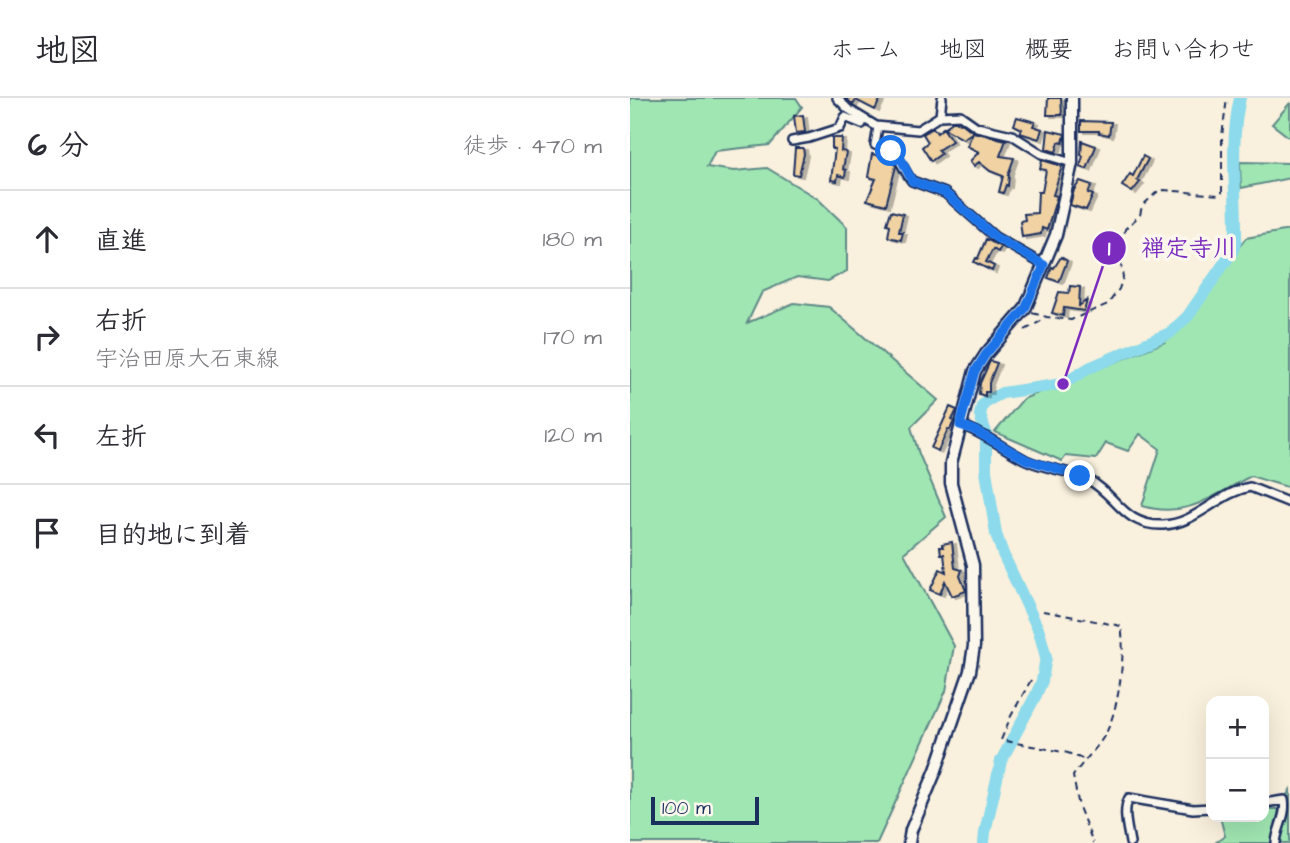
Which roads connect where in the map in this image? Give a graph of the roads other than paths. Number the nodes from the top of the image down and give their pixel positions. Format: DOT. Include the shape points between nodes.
graph roads {
  1 [pos="837,98"];
  2 [pos="942,98"];
  3 [pos="1072,98"];
  4 [pos="940,116"];
  5 [pos="864,121"];
  6 [pos="878,127"];
  7 [pos="792,141"];
  8 [pos="1072,163"];
  9 [pos="1044,265"];
  10 [pos="960,425"];
  11 [pos="1290,503"];
  12 [pos="1269,802"];
  13 [pos="1206,809"];
  14 [pos="909,843"];
  15 [pos="1130,843"];
  16 [pos="1276,843"];
  1 -- 5 [label="street"];
  2 -- 4 [label="street"];
  3 -- 8 [label="main road"];
  4 -- 6 [label="street" via="918,130"];
  4 -- 8 [label="street" via="960,116 977,127 1012,135 1042,155"];
  5 -- 6 [label="street"];
  5 -- 7 [label="street" via="845,117 840,128"];
  6 -- 9 [label="street" via="875,145 901,159 912,181 945,193 995,237"];
  8 -- 9 [label="main road" via="1056,235"];
  9 -- 10 [label="main road" via="1025,309 975,371"];
  10 -- 11 [label="street" via="1027,460 1090,480 1125,514 1143,523 1186,520 1250,486"];
  10 -- 14 [label="main road" via="951,483 973,565 974,646 970,671"];
  12 -- 16 [label="street" via="1284,800 1286,809"];
  13 -- 15 [label="street" via="1129,798"];
}
